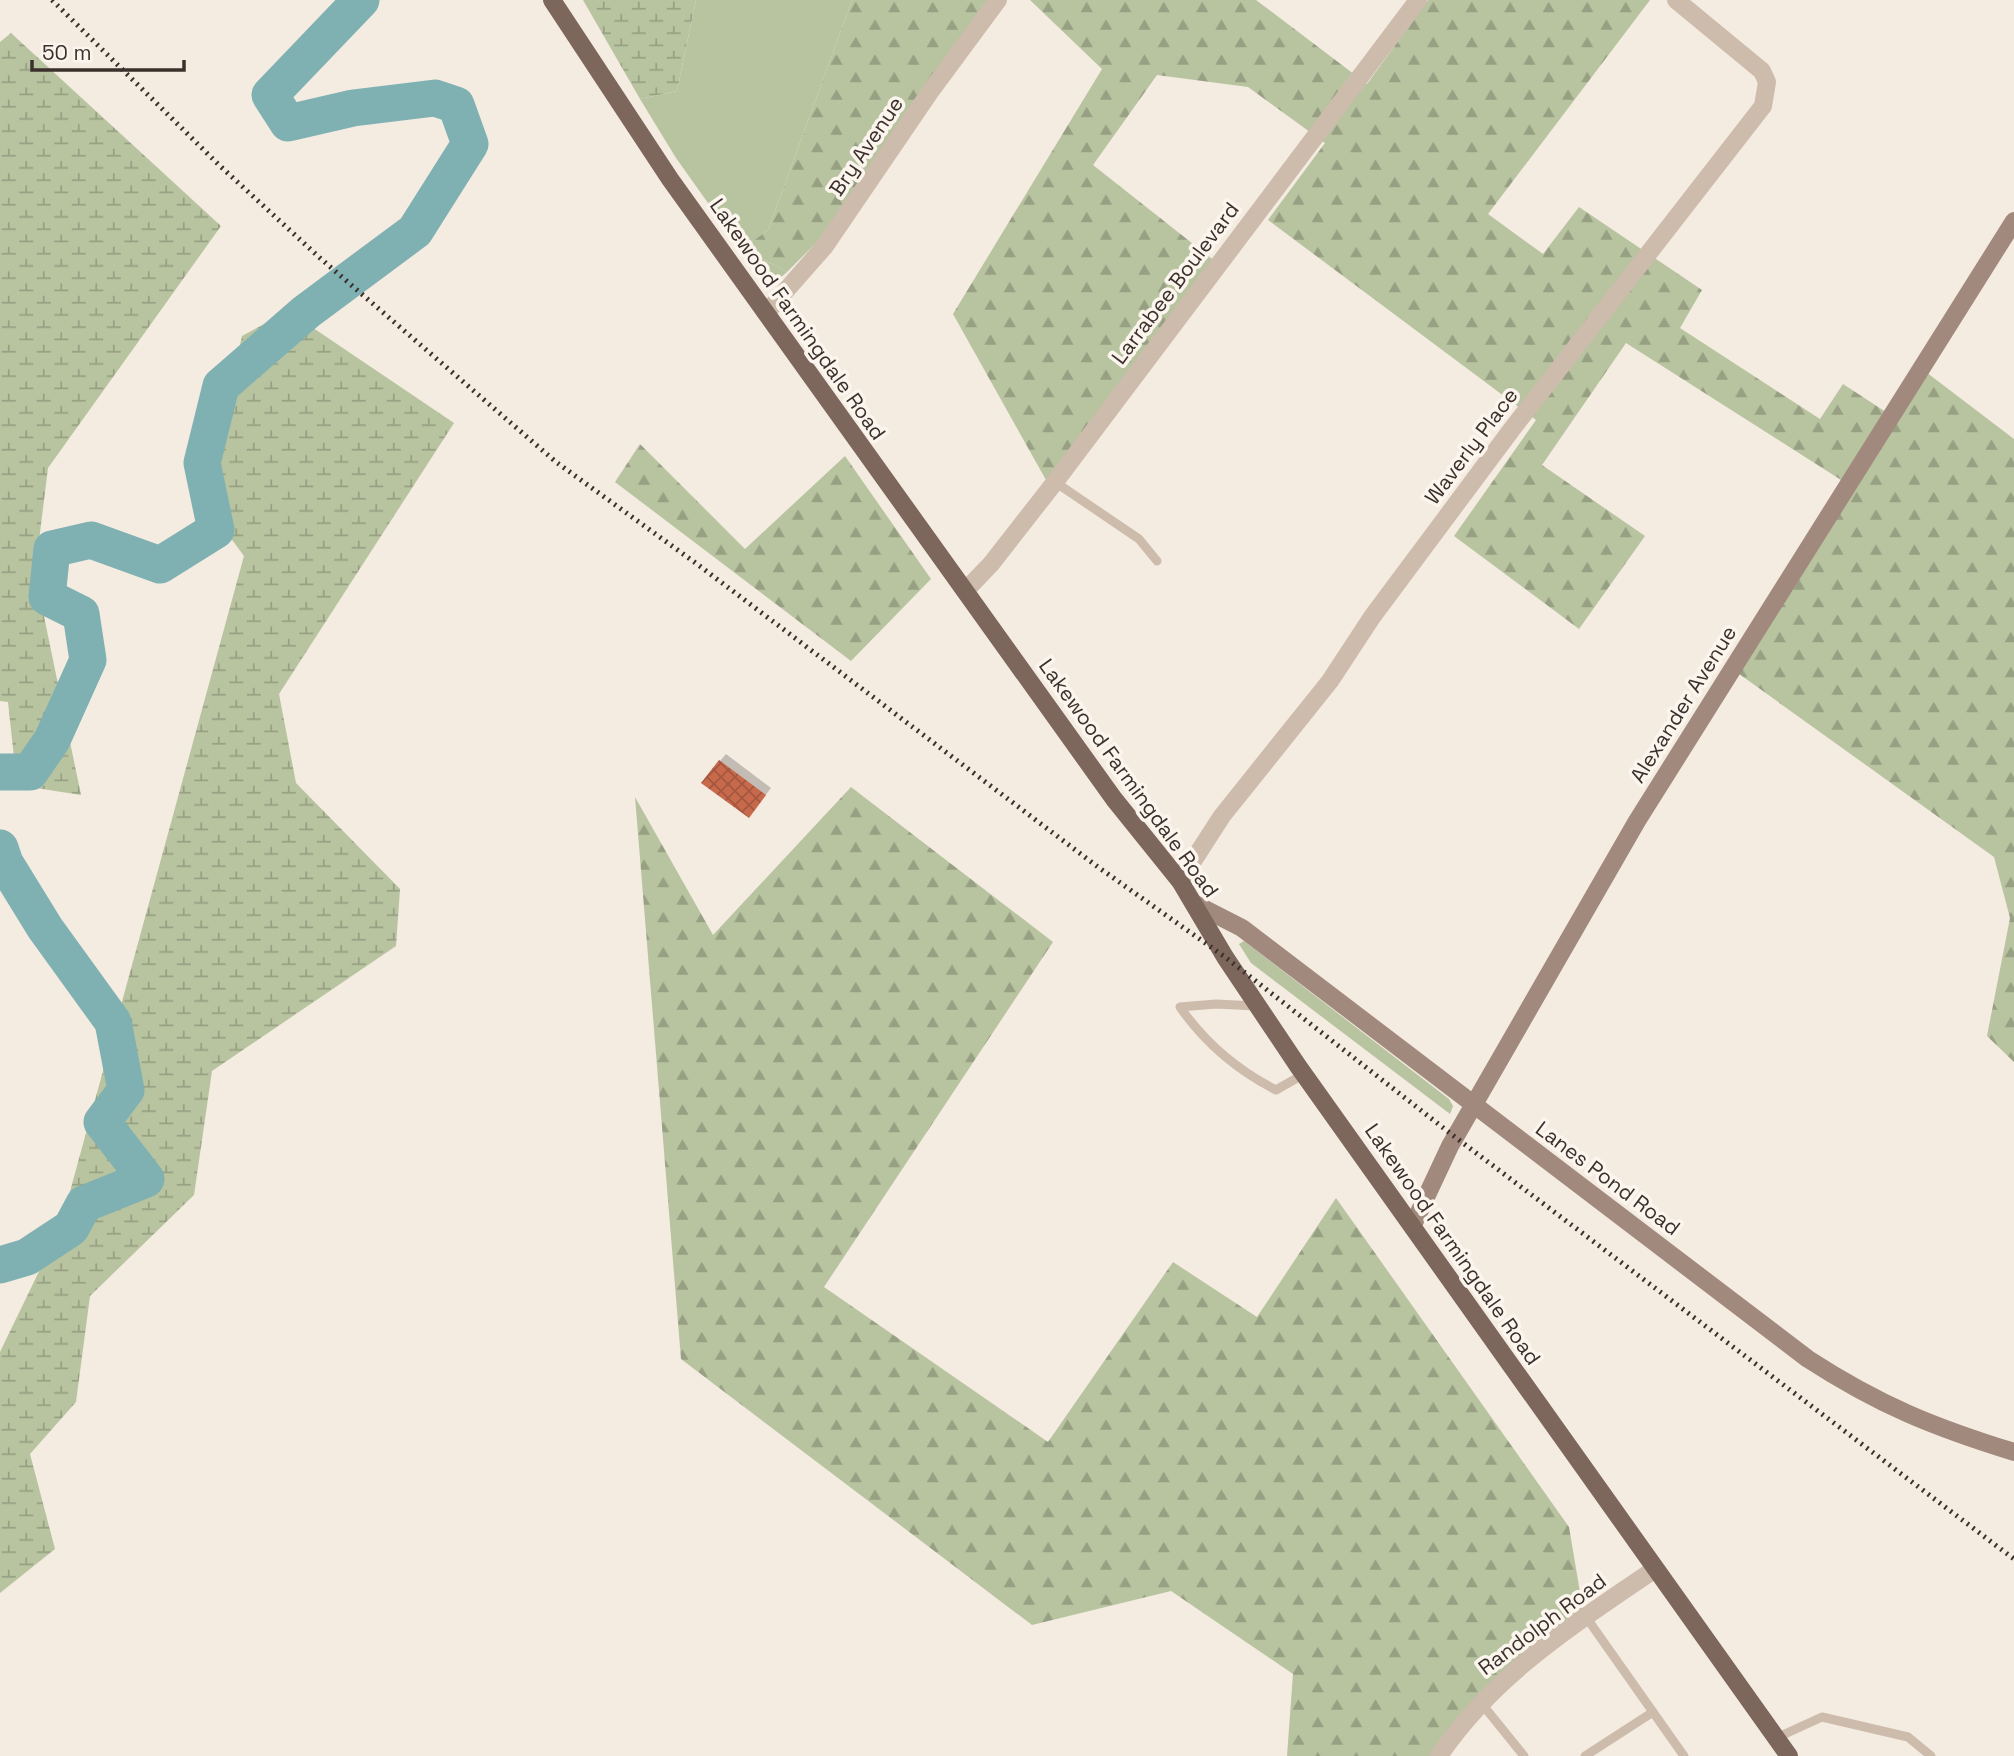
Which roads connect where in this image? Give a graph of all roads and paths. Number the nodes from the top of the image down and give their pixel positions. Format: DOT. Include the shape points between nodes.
graph roads {
  1 [pos="552,0"];
  2 [pos="999,0"];
  3 [pos="1418,0"];
  4 [pos="1676,0"];
  5 [pos="2014,221"];
  6 [pos="766,313"];
  7 [pos="1055,482"];
  8 [pos="1157,561"];
  9 [pos="965,591"];
  10 [pos="1180,881"];
  11 [pos="1195,904"];
  12 [pos="1256,1006"];
  13 [pos="1304,1074"];
  14 [pos="1474,1105"];
  15 [pos="1413,1224"];
  16 [pos="2014,1452"];
  17 [pos="1655,1569"];
  18 [pos="1586,1617"];
  19 [pos="1480,1702"];
  20 [pos="1653,1712"];
  21 [pos="1776,1738"];
  22 [pos="1439,1756"];
  23 [pos="1524,1756"];
  24 [pos="1585,1756"];
  25 [pos="1684,1756"];
  26 [pos="1789,1756"];
  27 [pos="1931,1756"];
  1 -- 6 [label="main road, Lakewood Farmingdale Road" via="663,169"];
  2 -- 6 [label="street, Bry Avenue" via="929,92 825,246"];
  3 -- 7 [label="street, Larrabee Boulevard"];
  4 -- 10 [label="street, Waverly Place" via="1762,71 1767,82 1763,106 1512,429 1330,681 1222,817"];
  5 -- 14 [label="street, Alexander Avenue" via="1637,821"];
  6 -- 9 [label="main road, Lakewood Farmingdale Road"];
  7 -- 8 [label="lane" via="1139,538"];
  7 -- 9 [label="street, Larrabee Boulevard"];
  9 -- 10 [label="main road, Lakewood Farmingdale Road" via="1114,799"];
  10 -- 11 [label="main road, Lakewood Farmingdale Road"];
  11 -- 12 [label="main road, Lakewood Farmingdale Road"];
  11 -- 14 [label="street, Lanes Pond Road" via="1242,928"];
  12 -- 13 [label="main road, Lakewood Farmingdale Road"];
  12 -- 13 [label="lane" via="1180,1007 1213,1047 1252,1078 1276,1090"];
  13 -- 15 [label="main road, Lakewood Farmingdale Road"];
  14 -- 15 [label="street, Alexander Avenue"];
  14 -- 16 [label="street, Lanes Pond Road" via="1808,1359 1857,1391 1905,1415"];
  15 -- 17 [label="main road, Lakewood Farmingdale Road"];
  17 -- 18 [label="street, Randolph Road"];
  17 -- 21 [label="main road, Lakewood Farmingdale Road"];
  18 -- 19 [label="street, Randolph Road"];
  18 -- 20 [label="lane"];
  19 -- 22 [label="street, Randolph Road"];
  19 -- 23 [label="lane"];
  20 -- 24 [label="lane"];
  20 -- 25 [label="lane"];
  21 -- 26 [label="main road, Lakewood Farmingdale Road"];
  21 -- 27 [label="lane" via="1822,1717 1908,1737"];
}
